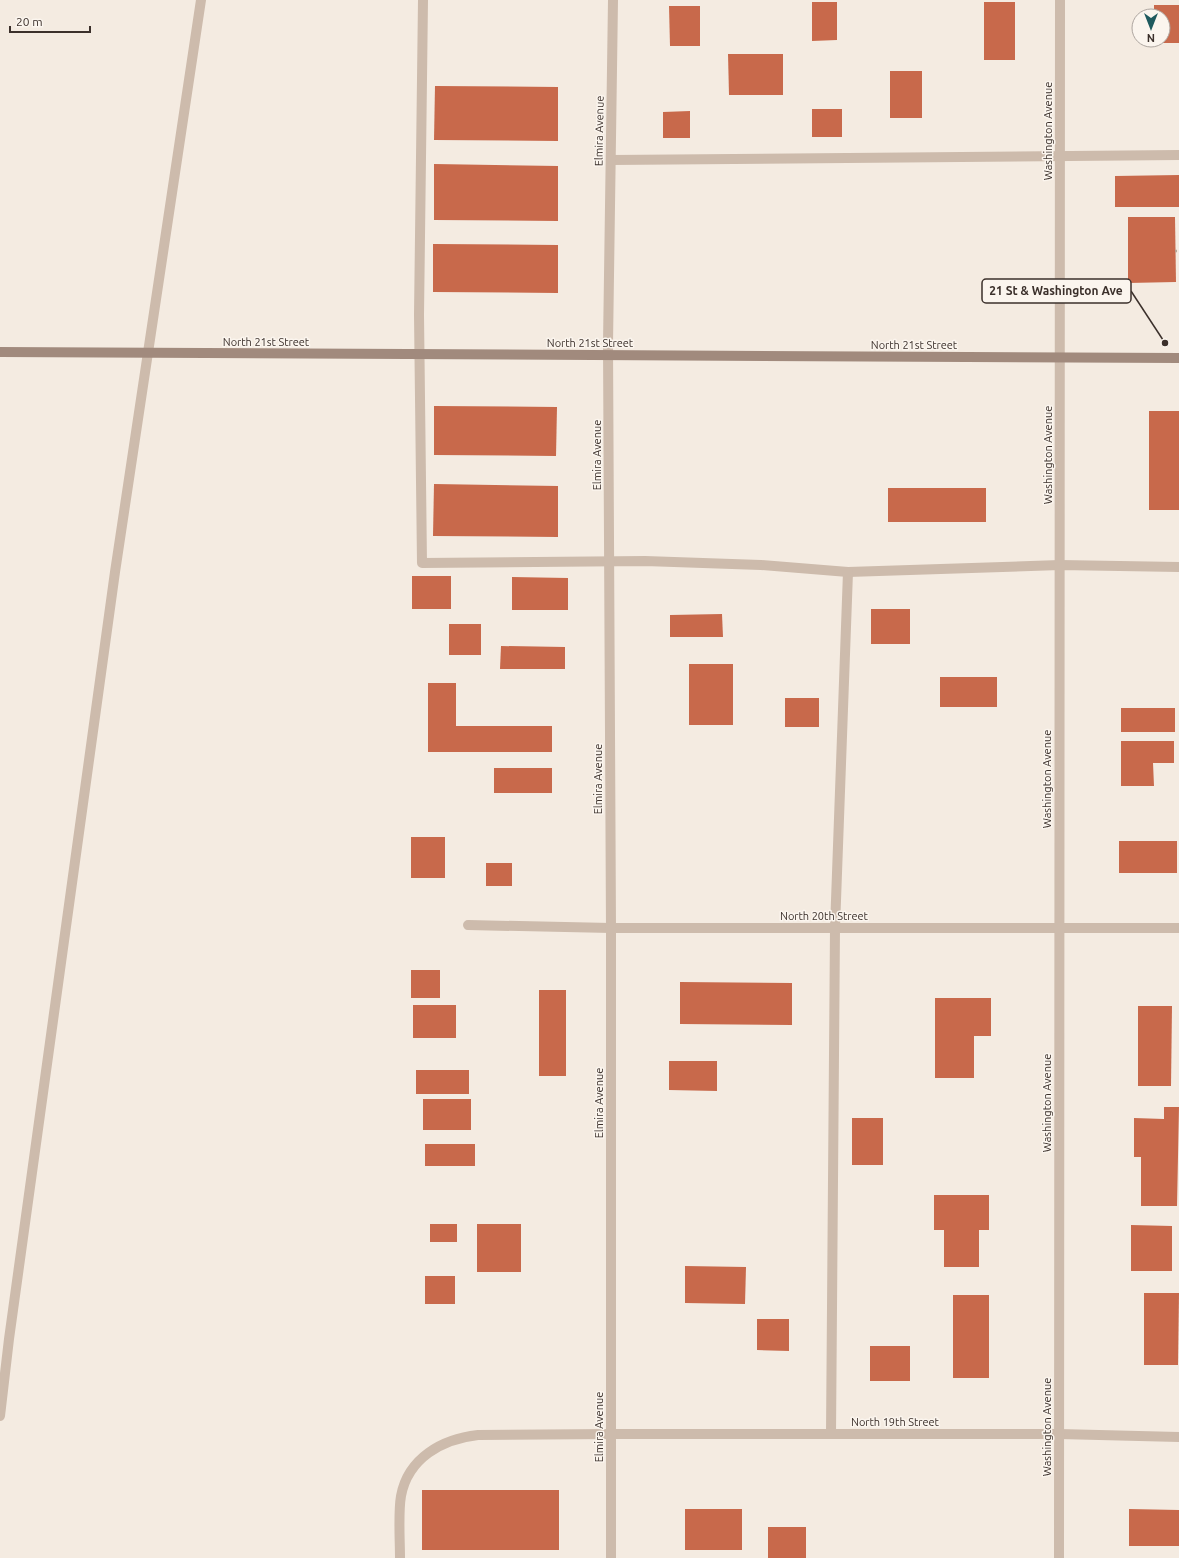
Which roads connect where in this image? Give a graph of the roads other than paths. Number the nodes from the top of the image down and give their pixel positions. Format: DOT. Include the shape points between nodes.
graph roads {
  1 [pos="201,0"];
  2 [pos="423,0"];
  3 [pos="613,0"];
  4 [pos="1060,0"];
  5 [pos="1179,155"];
  6 [pos="1060,156"];
  7 [pos="611,160"];
  8 [pos="0,352"];
  9 [pos="1061,358"];
  10 [pos="1179,358"];
  11 [pos="609,562"];
  12 [pos="1060,565"];
  13 [pos="1179,567"];
  14 [pos="848,572"];
  15 [pos="468,925"];
  16 [pos="611,928"];
  17 [pos="835,928"];
  18 [pos="1059,928"];
  19 [pos="1179,928"];
  20 [pos="0,1416"];
  21 [pos="611,1434"];
  22 [pos="831,1434"];
  23 [pos="1059,1434"];
  24 [pos="1179,1437"];
  25 [pos="400,1558"];
  26 [pos="611,1558"];
  27 [pos="1059,1558"];
  1 -- 20 [label="street" via="116,572"];
  2 -- 11 [label="street" via="419,315 422,563"];
  3 -- 7 [label="street, Elmira Avenue"];
  4 -- 6 [label="street, Washington Avenue"];
  5 -- 6 [label="street"];
  6 -- 7 [label="street"];
  6 -- 9 [label="street, Washington Avenue"];
  7 -- 11 [label="street, Elmira Avenue" via="608,344"];
  8 -- 9 [label="street, North 21st Street"];
  9 -- 10 [label="street, North 21st Street"];
  9 -- 12 [label="street, Washington Avenue"];
  11 -- 14 [label="street" via="760,565"];
  11 -- 16 [label="street, Elmira Avenue"];
  12 -- 13 [label="street"];
  12 -- 14 [label="street"];
  12 -- 18 [label="street, Washington Avenue"];
  14 -- 17 [label="street"];
  15 -- 16 [label="street, North 20th Street"];
  16 -- 17 [label="street, North 20th Street"];
  16 -- 21 [label="street, Elmira Avenue"];
  17 -- 18 [label="street, North 20th Street"];
  17 -- 22 [label="street"];
  18 -- 19 [label="street, North 20th Street"];
  18 -- 23 [label="street, Washington Avenue"];
  21 -- 22 [label="street, North 19th Street"];
  21 -- 25 [label="street, North 19th Street" via="478,1435 439,1446 414,1467 404,1485 401,1498"];
  21 -- 26 [label="street, Elmira Avenue"];
  22 -- 23 [label="street, North 19th Street"];
  23 -- 24 [label="street, North 19th Street"];
  23 -- 27 [label="street, Washington Avenue"];
}
